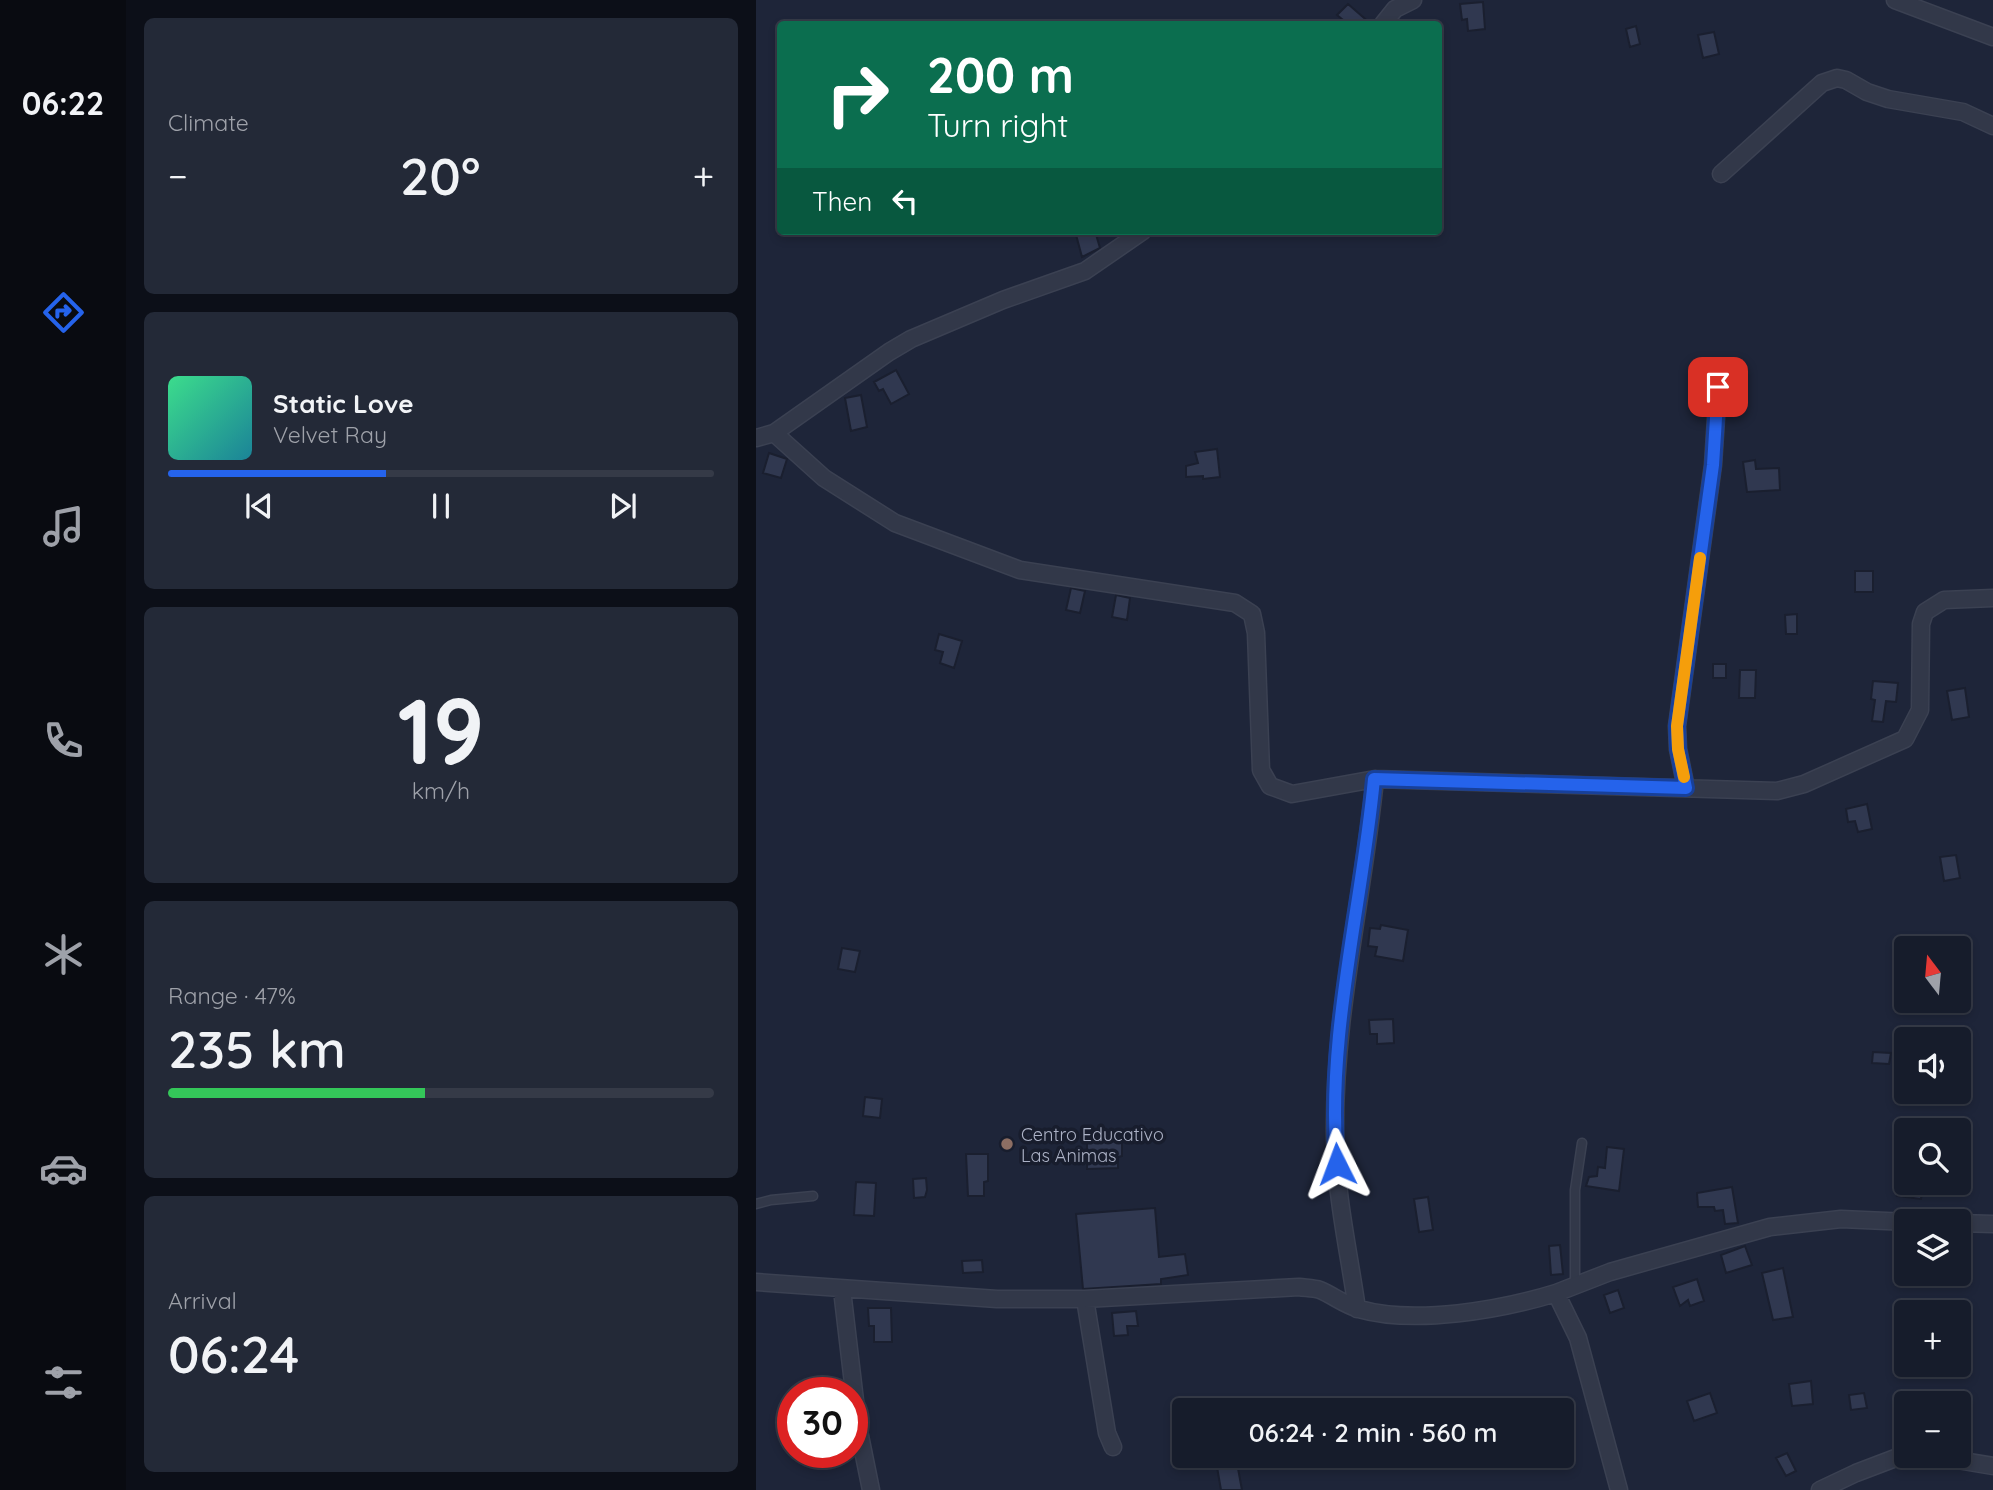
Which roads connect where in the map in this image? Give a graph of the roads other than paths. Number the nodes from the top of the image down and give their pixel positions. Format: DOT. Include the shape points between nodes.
graph roads {
  1 [pos="1413,0"];
  2 [pos="1895,0"];
  3 [pos="1385,21"];
  4 [pos="1993,37"];
  5 [pos="1993,126"];
  6 [pos="1721,174"];
  7 [pos="1137,235"];
  8 [pos="1718,387"];
  9 [pos="774,432"];
  10 [pos="756,438"];
  11 [pos="1993,598"];
  12 [pos="1374,779"];
  13 [pos="1686,788"];
  14 [pos="1581,1143"];
  15 [pos="813,1196"];
  16 [pos="756,1204"];
  17 [pos="1894,1221"];
  18 [pos="1971,1223"];
  19 [pos="1993,1224"];
  20 [pos="756,1282"];
  21 [pos="1575,1286"];
  22 [pos="842,1290"];
  23 [pos="1556,1293"];
  24 [pos="1085,1299"];
  25 [pos="1357,1309"];
  26 [pos="1113,1447"];
  27 [pos="1894,1459"];
  28 [pos="1971,1462"];
  29 [pos="1993,1466"];
  30 [pos="871,1490"];
  31 [pos="1619,1490"];
  32 [pos="1820,1490"];
  1 -- 3 [label="street" via="1395,9"];
  2 -- 4 [label="street"];
  5 -- 6 [label="street" via="1963,112 1888,99 1837,78 1822,83"];
  7 -- 9 [label="street" via="1085,271 911,339"];
  8 -- 13 [label="street" via="1713,465 1677,726"];
  9 -- 10 [label="street"];
  9 -- 12 [label="street" via="824,478 895,523 1020,570 1235,603 1252,614 1254,624 1261,769 1270,786 1292,794"];
  11 -- 13 [label="street" via="1944,600 1925,611 1920,710 1905,739 1804,784 1777,791"];
  12 -- 13 [label="street"];
  12 -- 25 [label="street" via="1336,1091 1339,1187"];
  14 -- 21 [label="lane" via="1575,1190"];
  15 -- 16 [label="lane"];
  17 -- 21 [label="street" via="1841,1219 1770,1227"];
  18 -- 19 [label="street"];
  20 -- 22 [label="street"];
  21 -- 23 [label="street"];
  22 -- 24 [label="street"];
  22 -- 30 [label="street" via="858,1426"];
  23 -- 25 [label="street" via="1443,1315 1394,1316"];
  23 -- 31 [label="street" via="1578,1338"];
  24 -- 25 [label="street" via="1299,1287 1318,1289"];
  24 -- 26 [label="street"];
  27 -- 32 [label="street"];
  28 -- 29 [label="street"];
}
